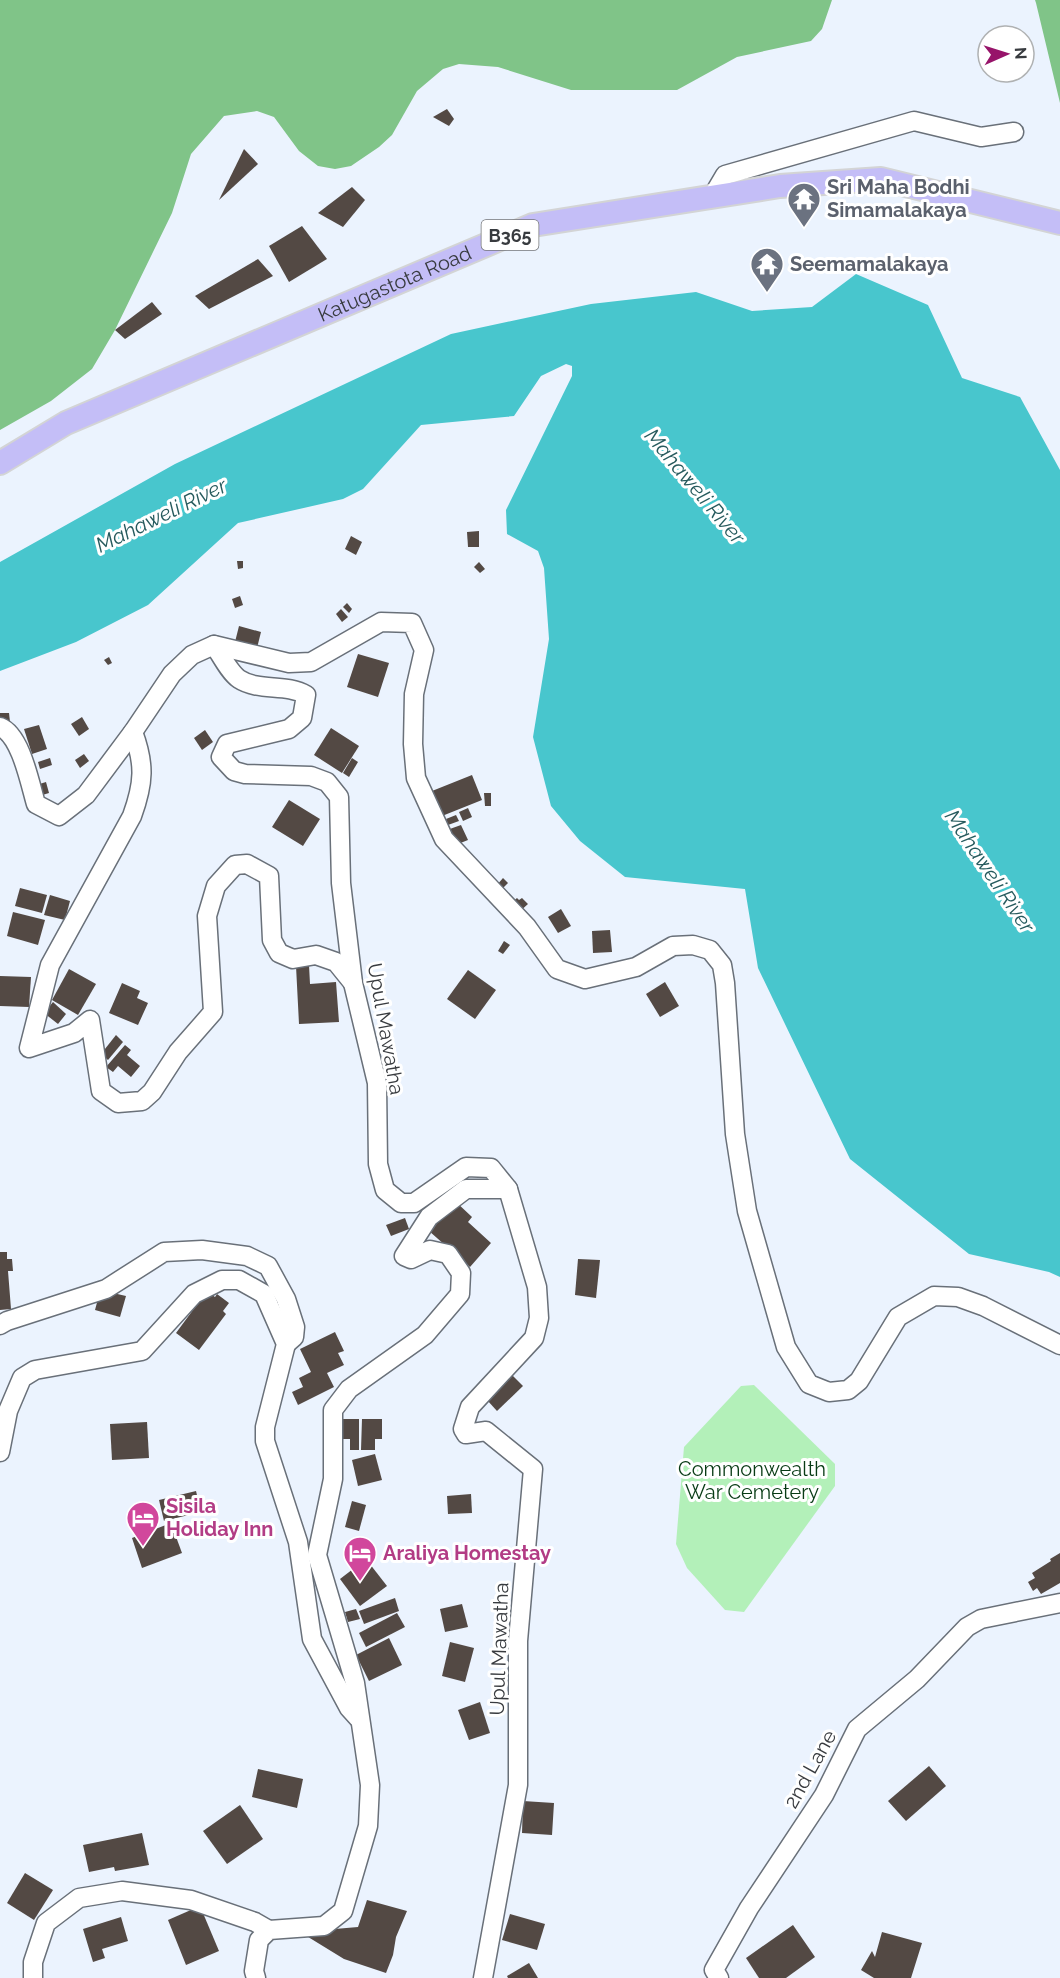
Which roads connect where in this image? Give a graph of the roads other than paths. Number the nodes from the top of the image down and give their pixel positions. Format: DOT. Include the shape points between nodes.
graph roads {
  1 [pos="1014,132"];
  2 [pos="712,197"];
  3 [pos="1060,223"];
  4 [pos="0,463"];
  5 [pos="214,645"];
  6 [pos="0,727"];
  7 [pos="133,732"];
  8 [pos="353,983"];
  9 [pos="508,1189"];
  10 [pos="0,1325"];
  11 [pos="286,1344"];
  12 [pos="1060,1345"];
  13 [pos="0,1452"];
  14 [pos="1060,1603"];
  15 [pos="361,1722"];
  16 [pos="269,1930"];
  17 [pos="33,1978"];
  18 [pos="256,1978"];
  19 [pos="483,1978"];
  20 [pos="719,1978"];
  1 -- 2 [label="street" via="981,137 914,121 725,175"];
  2 -- 3 [label="main road, Katugastota Road / B365" via="780,186 881,179"];
  2 -- 4 [label="main road, Katugastota Road / B365" via="533,225 66,423"];
  5 -- 7 [label="street" via="192,655 172,674"];
  5 -- 8 [label="street, Upul Mawatha" via="237,678 251,685 297,689 306,695 302,718 289,729 227,744 221,758 234,771 245,774 311,776 327,782 339,797 340,883"];
  5 -- 12 [label="street" via="289,663 312,662 381,622 412,623 424,650 414,694 416,778 444,839 527,927 557,969 585,980 636,967 673,946 693,945 710,950 722,965 725,982 735,1134 747,1211 786,1347 809,1384 829,1392 848,1390 859,1382 898,1317 934,1296 958,1297 983,1306"];
  6 -- 7 [label="street" via="17,742 36,804 59,816 86,795"];
  7 -- 8 [label="street" via="141,754 141,792 132,816 50,965 29,1048 74,1033 90,1020 101,1091 118,1103 142,1101 213,1012 207,916 216,886 235,865 247,864 269,876 272,940 279,953 293,959 316,955 336,962"];
  8 -- 9 [label="street, Upul Mawatha" via="377,1083 378,1164 385,1190 401,1203 414,1203 466,1167 491,1168"];
  9 -- 15 [label="street" via="466,1189 429,1217 404,1256 411,1259 430,1250 448,1254 461,1273 460,1294 425,1335 349,1389 333,1410 333,1479 317,1555 355,1683"];
  9 -- 19 [label="street, Upul Mawatha" via="537,1287 539,1318 534,1338 470,1407 463,1429 466,1434 486,1431 533,1469 518,1641 518,1785"];
  10 -- 11 [label="street" via="106,1289 164,1252 202,1250 247,1256 268,1266 286,1299 295,1327 294,1337"];
  11 -- 13 [label="street" via="264,1294 239,1280 222,1280 194,1294 142,1351 35,1370 22,1378 8,1411"];
  11 -- 15 [label="street" via="265,1427 265,1442 298,1542 312,1639 349,1708"];
  14 -- 20 [label="street, 2nd Lane" via="981,1619 967,1627 918,1679 857,1729 824,1795 720,1959 714,1970"];
  15 -- 16 [label="street" via="370,1785 368,1826 343,1911 324,1926"];
  16 -- 17 [label="street" via="191,1900 122,1891 79,1898 46,1923 33,1962"];
  16 -- 18 [label="street" via="259,1940"];
}
